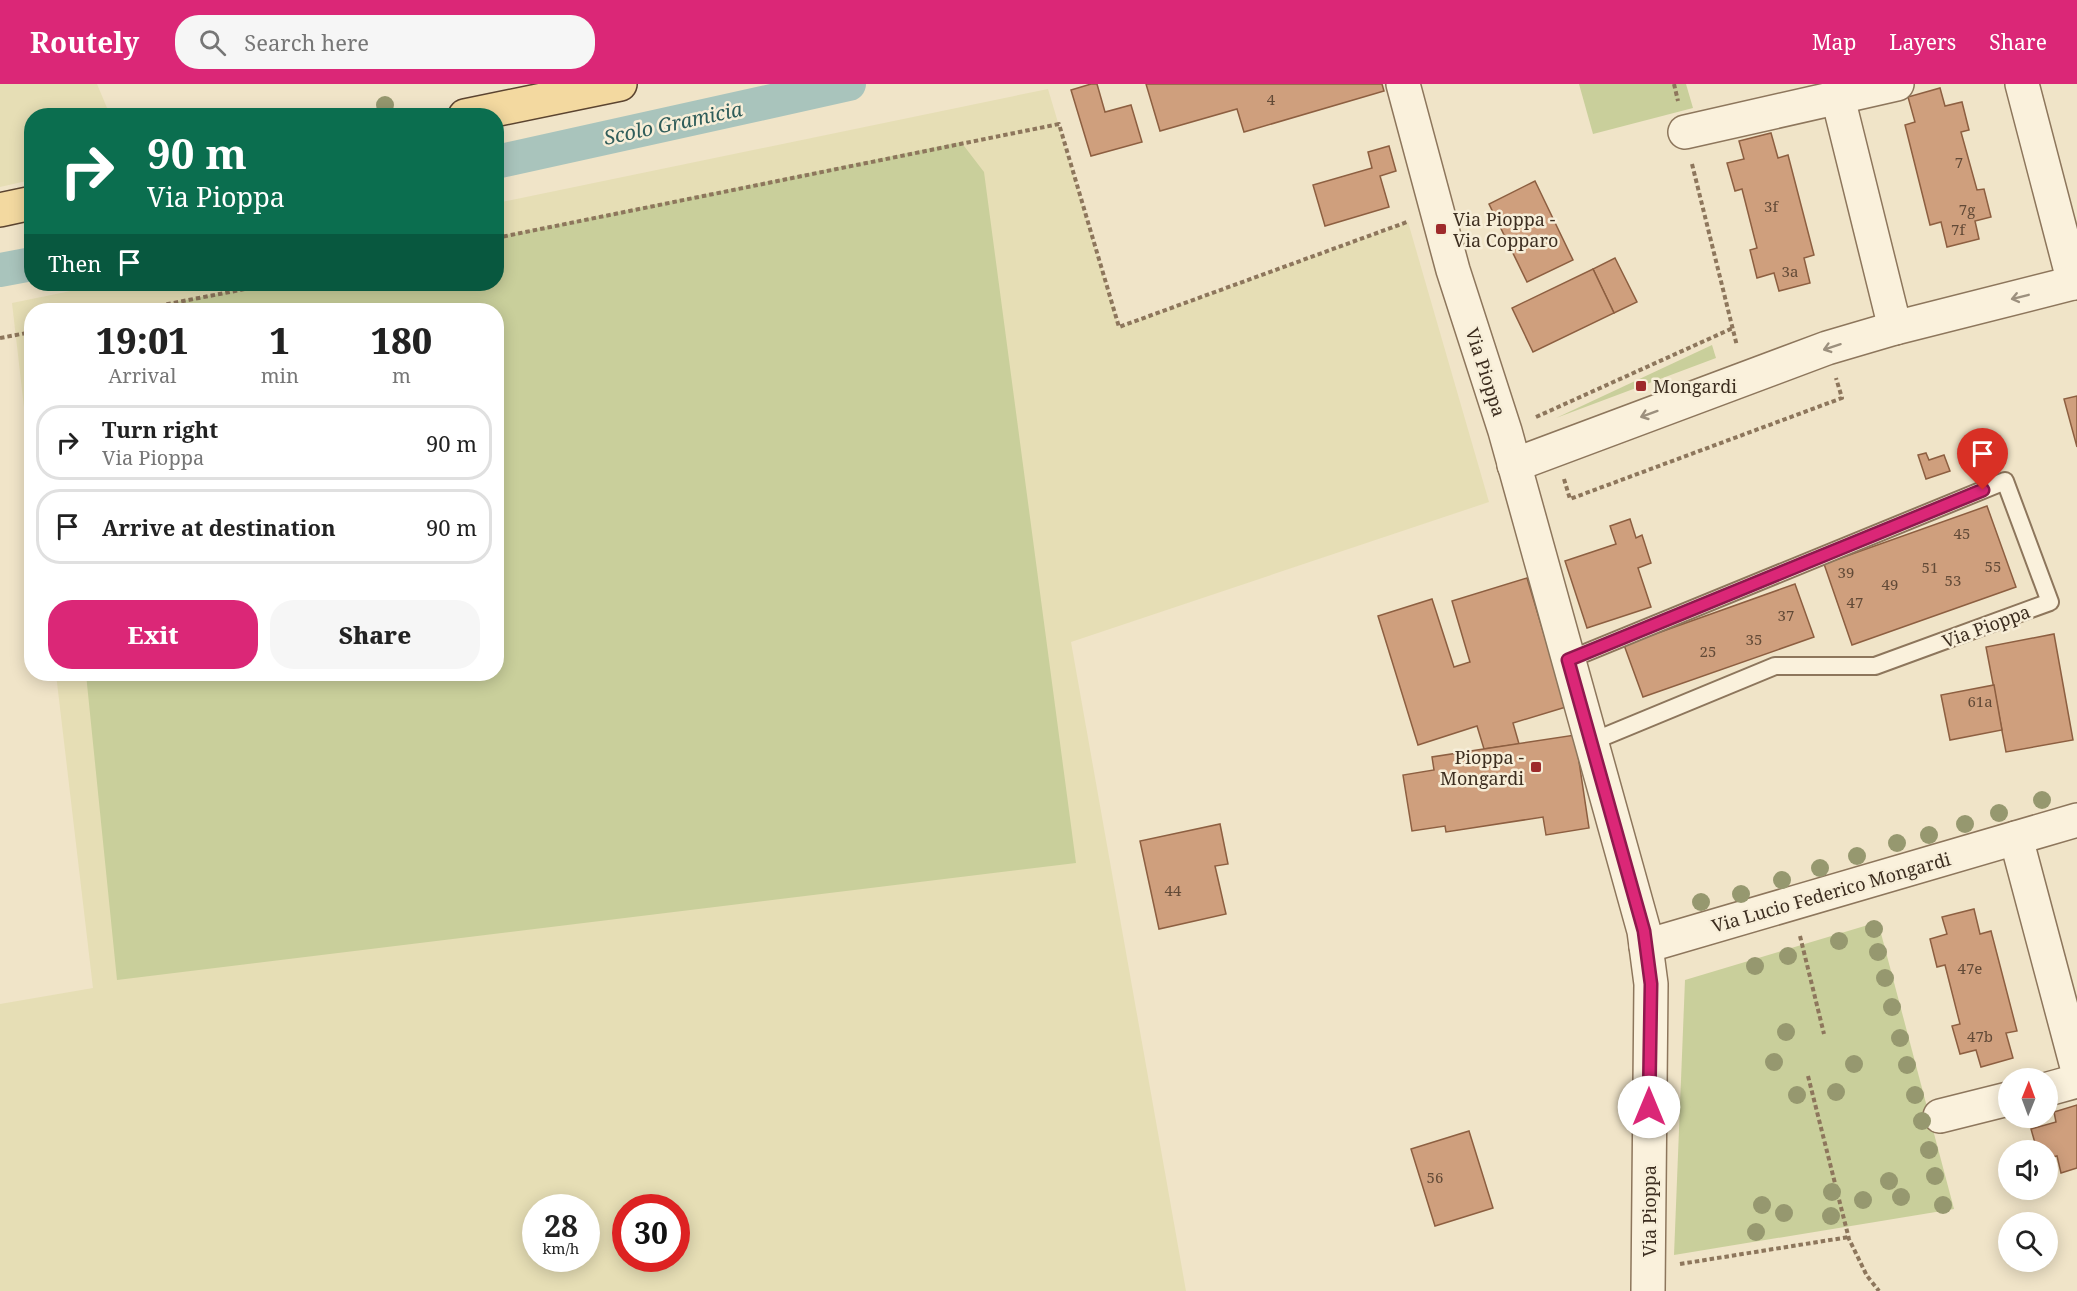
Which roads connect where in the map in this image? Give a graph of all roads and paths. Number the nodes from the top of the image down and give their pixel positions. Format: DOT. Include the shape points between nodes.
graph roads {
  1 [pos="620,84"];
  2 [pos="1403,84"];
  3 [pos="1674,84"];
  4 [pos="1897,84"];
  5 [pos="2022,84"];
  6 [pos="1838,98"];
  7 [pos="504,108"];
  8 [pos="1685,132"];
  9 [pos="24,205"];
  10 [pos="0,210"];
  11 [pos="1411,233"];
  12 [pos="504,236"];
  13 [pos="2076,283"];
  14 [pos="235,291"];
  15 [pos="174,303"];
  16 [pos="1733,328"];
  17 [pos="1895,328"];
  18 [pos="24,334"];
  19 [pos="0,338"];
  20 [pos="1745,379"];
  21 [pos="1505,431"];
  22 [pos="1514,465"];
  23 [pos="1568,660"];
  24 [pos="1591,742"];
  25 [pos="2077,820"];
  26 [pos="2016,838"];
  27 [pos="1792,903"];
  28 [pos="1646,946"];
  29 [pos="1824,1035"];
  30 [pos="2077,1067"];
  31 [pos="1808,1076"];
  32 [pos="2077,1081"];
  33 [pos="2058,1086"];
  34 [pos="1998,1102"];
  35 [pos="1940,1116"];
  36 [pos="1849,1237"];
  37 [pos="1668,1266"];
  38 [pos="1648,1291"];
  39 [pos="1879,1291"];
  1 -- 7 [label="main road"];
  2 -- 21 [label="street, Via Pioppa" via="1453,270"];
  3 -- 8 [label="path"];
  4 -- 6 [label="street"];
  5 -- 13 [label="street"];
  6 -- 8 [label="street"];
  6 -- 17 [label="street"];
  8 -- 16 [label="path"];
  9 -- 10 [label="main road"];
  11 -- 12 [label="path" via="1408,222 1119,327 1059,124"];
  13 -- 17 [label="street, one-way"];
  14 -- 15 [label="path"];
  16 -- 20 [label="path"];
  16 -- 21 [label="path"];
  17 -- 20 [label="street, one-way"];
  18 -- 19 [label="path"];
  20 -- 22 [label="street, one-way"];
  21 -- 22 [label="street, Via Pioppa"];
  22 -- 23 [label="street, Via Pioppa"];
  23 -- 24 [label="street, Via Pioppa"];
  23 -- 24 [label="lane, Via Pioppa" via="2004,481 2050,602 1875,666 1775,666"];
  24 -- 28 [label="street, Via Pioppa"];
  25 -- 26 [label="street, Via Lucio Federico Mongardi"];
  26 -- 27 [label="street, Via Lucio Federico Mongardi"];
  26 -- 30 [label="street"];
  27 -- 28 [label="street, Via Lucio Federico Mongardi"];
  27 -- 29 [label="path"];
  28 -- 38 [label="street, Via Pioppa" via="1651,984"];
  31 -- 36 [label="path"];
  32 -- 33 [label="street"];
  34 -- 35 [label="street"];
  36 -- 37 [label="path"];
  36 -- 39 [label="path" via="1867,1276"];
}
